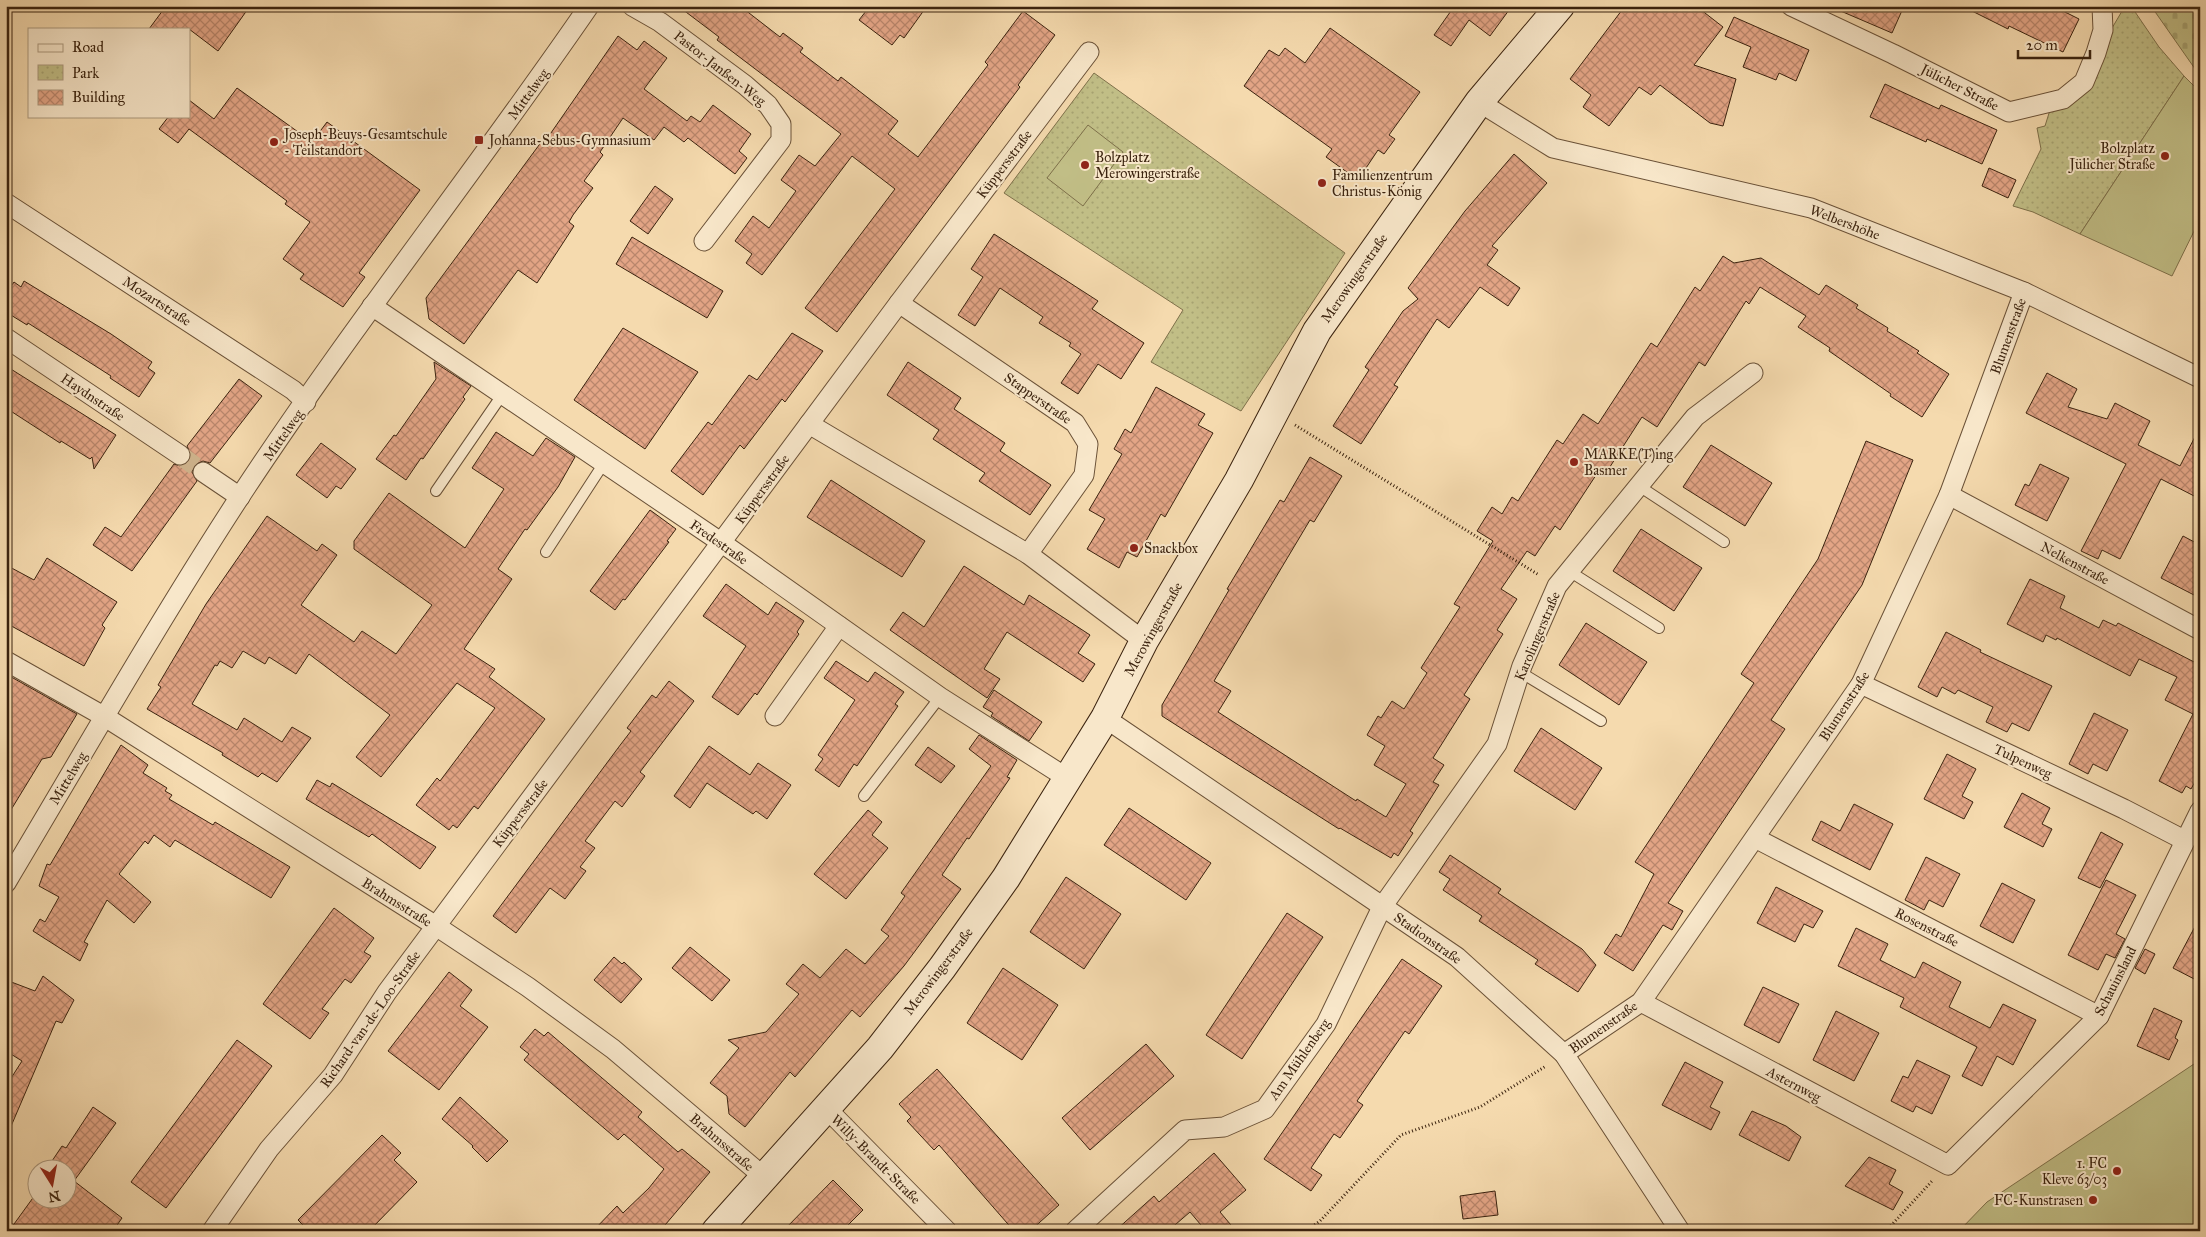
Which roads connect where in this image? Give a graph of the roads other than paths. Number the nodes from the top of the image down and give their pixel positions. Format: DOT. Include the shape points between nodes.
graph roads {
  1 [pos="589,6"];
  2 [pos="632,6"];
  3 [pos="1560,6"];
  4 [pos="1791,6"];
  5 [pos="2102,6"];
  6 [pos="1089,52"];
  7 [pos="1479,102"];
  8 [pos="6,203"];
  9 [pos="704,242"];
  10 [pos="2024,292"];
  11 [pos="899,303"];
  12 [pos="372,306"];
  13 [pos="6,338"];
  14 [pos="1754,373"];
  15 [pos="2200,378"];
  16 [pos="502,394"];
  17 [pos="306,402"];
  18 [pos="810,424"];
  19 [pos="180,456"];
  20 [pos="604,463"];
  21 [pos="203,472"];
  22 [pos="1639,486"];
  23 [pos="436,491"];
  24 [pos="1949,495"];
  25 [pos="240,496"];
  26 [pos="1724,542"];
  27 [pos="722,543"];
  28 [pos="546,552"];
  29 [pos="1028,554"];
  30 [pos="1569,571"];
  31 [pos="839,626"];
  32 [pos="1659,628"];
  33 [pos="2200,630"];
  34 [pos="1144,641"];
  35 [pos="6,662"];
  36 [pos="1520,672"];
  37 [pos="1861,684"];
  38 [pos="940,697"];
  39 [pos="775,716"];
  40 [pos="105,717"];
  41 [pos="1105,718"];
  42 [pos="1601,721"];
  43 [pos="1067,778"];
  44 [pos="864,796"];
  45 [pos="2200,811"];
  46 [pos="1755,838"];
  47 [pos="2184,840"];
  48 [pos="6,883"];
  49 [pos="1382,907"];
  50 [pos="436,926"];
  51 [pos="1641,1002"];
  52 [pos="2099,1016"];
  53 [pos="1564,1054"];
  54 [pos="826,1108"];
  55 [pos="1948,1165"];
  56 [pos="764,1177"];
  57 [pos="212,1231"];
  58 [pos="716,1231"];
  59 [pos="947,1231"];
  60 [pos="1075,1231"];
  61 [pos="1680,1231"];
  1 -- 12 [label="street, Mittelweg" via="541,77"];
  2 -- 9 [label="street, Pastor-Janßen-Weg" via="660,22 745,85 768,105 781,124 781,140"];
  3 -- 7 [label="street, Merowingerstraße"];
  4 -- 5 [label="street, Jülicher Straße" via="2009,112 2063,99 2084,82 2103,30"];
  6 -- 11 [label="street, Küppersstraße"];
  7 -- 10 [label="street, Welbershöhe" via="1553,148 1811,208"];
  7 -- 34 [label="street, Merowingerstraße" via="1317,331 1239,480"];
  8 -- 17 [label="street, Mozartstraße" via="293,390"];
  10 -- 15 [label="street, Welbershöhe"];
  10 -- 24 [label="street, Blumenstraße"];
  11 -- 18 [label="street, Küppersstraße"];
  11 -- 29 [label="street, Stapperstraße" via="1075,423 1088,444 1084,475"];
  12 -- 16 [label="street, Fredestraße"];
  12 -- 17 [label="street, Mittelweg"];
  13 -- 19 [label="street, Haydnstraße"];
  14 -- 22 [label="street, Karolingerstraße" via="1695,417"];
  16 -- 20 [label="street, Fredestraße"];
  16 -- 23 [label="lane"];
  17 -- 25 [label="street, Mittelweg"];
  18 -- 27 [label="street, Küppersstraße"];
  18 -- 29 [label="street"];
  20 -- 27 [label="street, Fredestraße"];
  20 -- 28 [label="lane"];
  21 -- 25 [label="street"];
  22 -- 26 [label="lane"];
  22 -- 30 [label="street, Karolingerstraße"];
  24 -- 33 [label="street, Nelkenstraße"];
  24 -- 37 [label="street, Blumenstraße"];
  25 -- 40 [label="street, Mittelweg"];
  27 -- 31 [label="street, Fredestraße"];
  27 -- 50 [label="street, Küppersstraße"];
  29 -- 34 [label="street"];
  30 -- 32 [label="lane"];
  30 -- 36 [label="street, Karolingerstraße" via="1557,586"];
  31 -- 38 [label="street, Fredestraße"];
  31 -- 39 [label="street"];
  34 -- 41 [label="street, Merowingerstraße"];
  35 -- 40 [label="street, Brahmsstraße"];
  36 -- 42 [label="lane"];
  36 -- 49 [label="street, Karolingerstraße" via="1497,744"];
  37 -- 46 [label="street, Blumenstraße"];
  37 -- 47 [label="street, Tulpenweg"];
  38 -- 43 [label="street, Fredestraße"];
  38 -- 44 [label="lane"];
  40 -- 48 [label="street, Mittelweg"];
  40 -- 50 [label="street, Brahmsstraße"];
  41 -- 43 [label="street, Merowingerstraße"];
  41 -- 49 [label="street, Stadionstraße"];
  43 -- 54 [label="street, Merowingerstraße" via="1006,878 942,968 880,1048"];
  45 -- 47 [label="street, Schauinsland"];
  46 -- 51 [label="street, Blumenstraße"];
  46 -- 52 [label="street, Rosenstraße"];
  47 -- 52 [label="street, Schauinsland"];
  49 -- 53 [label="street, Stadionstraße" via="1456,957"];
  49 -- 60 [label="street, Am Mühlenberg" via="1326,1024 1265,1109 1224,1127 1185,1130"];
  50 -- 56 [label="street, Brahmsstraße" via="613,1049"];
  50 -- 57 [label="street, Richard-van-de-Loo-Straße" via="387,992 333,1075 269,1149"];
  51 -- 53 [label="street, Blumenstraße"];
  51 -- 55 [label="street, Asternweg"];
  52 -- 55 [label="street, Schauinsland"];
  53 -- 61 [label="street, Stadionstraße"];
  54 -- 56 [label="street, Merowingerstraße"];
  54 -- 59 [label="street, Willy-Brandt-Straße"];
  56 -- 58 [label="street, Merowingerstraße"];
}
